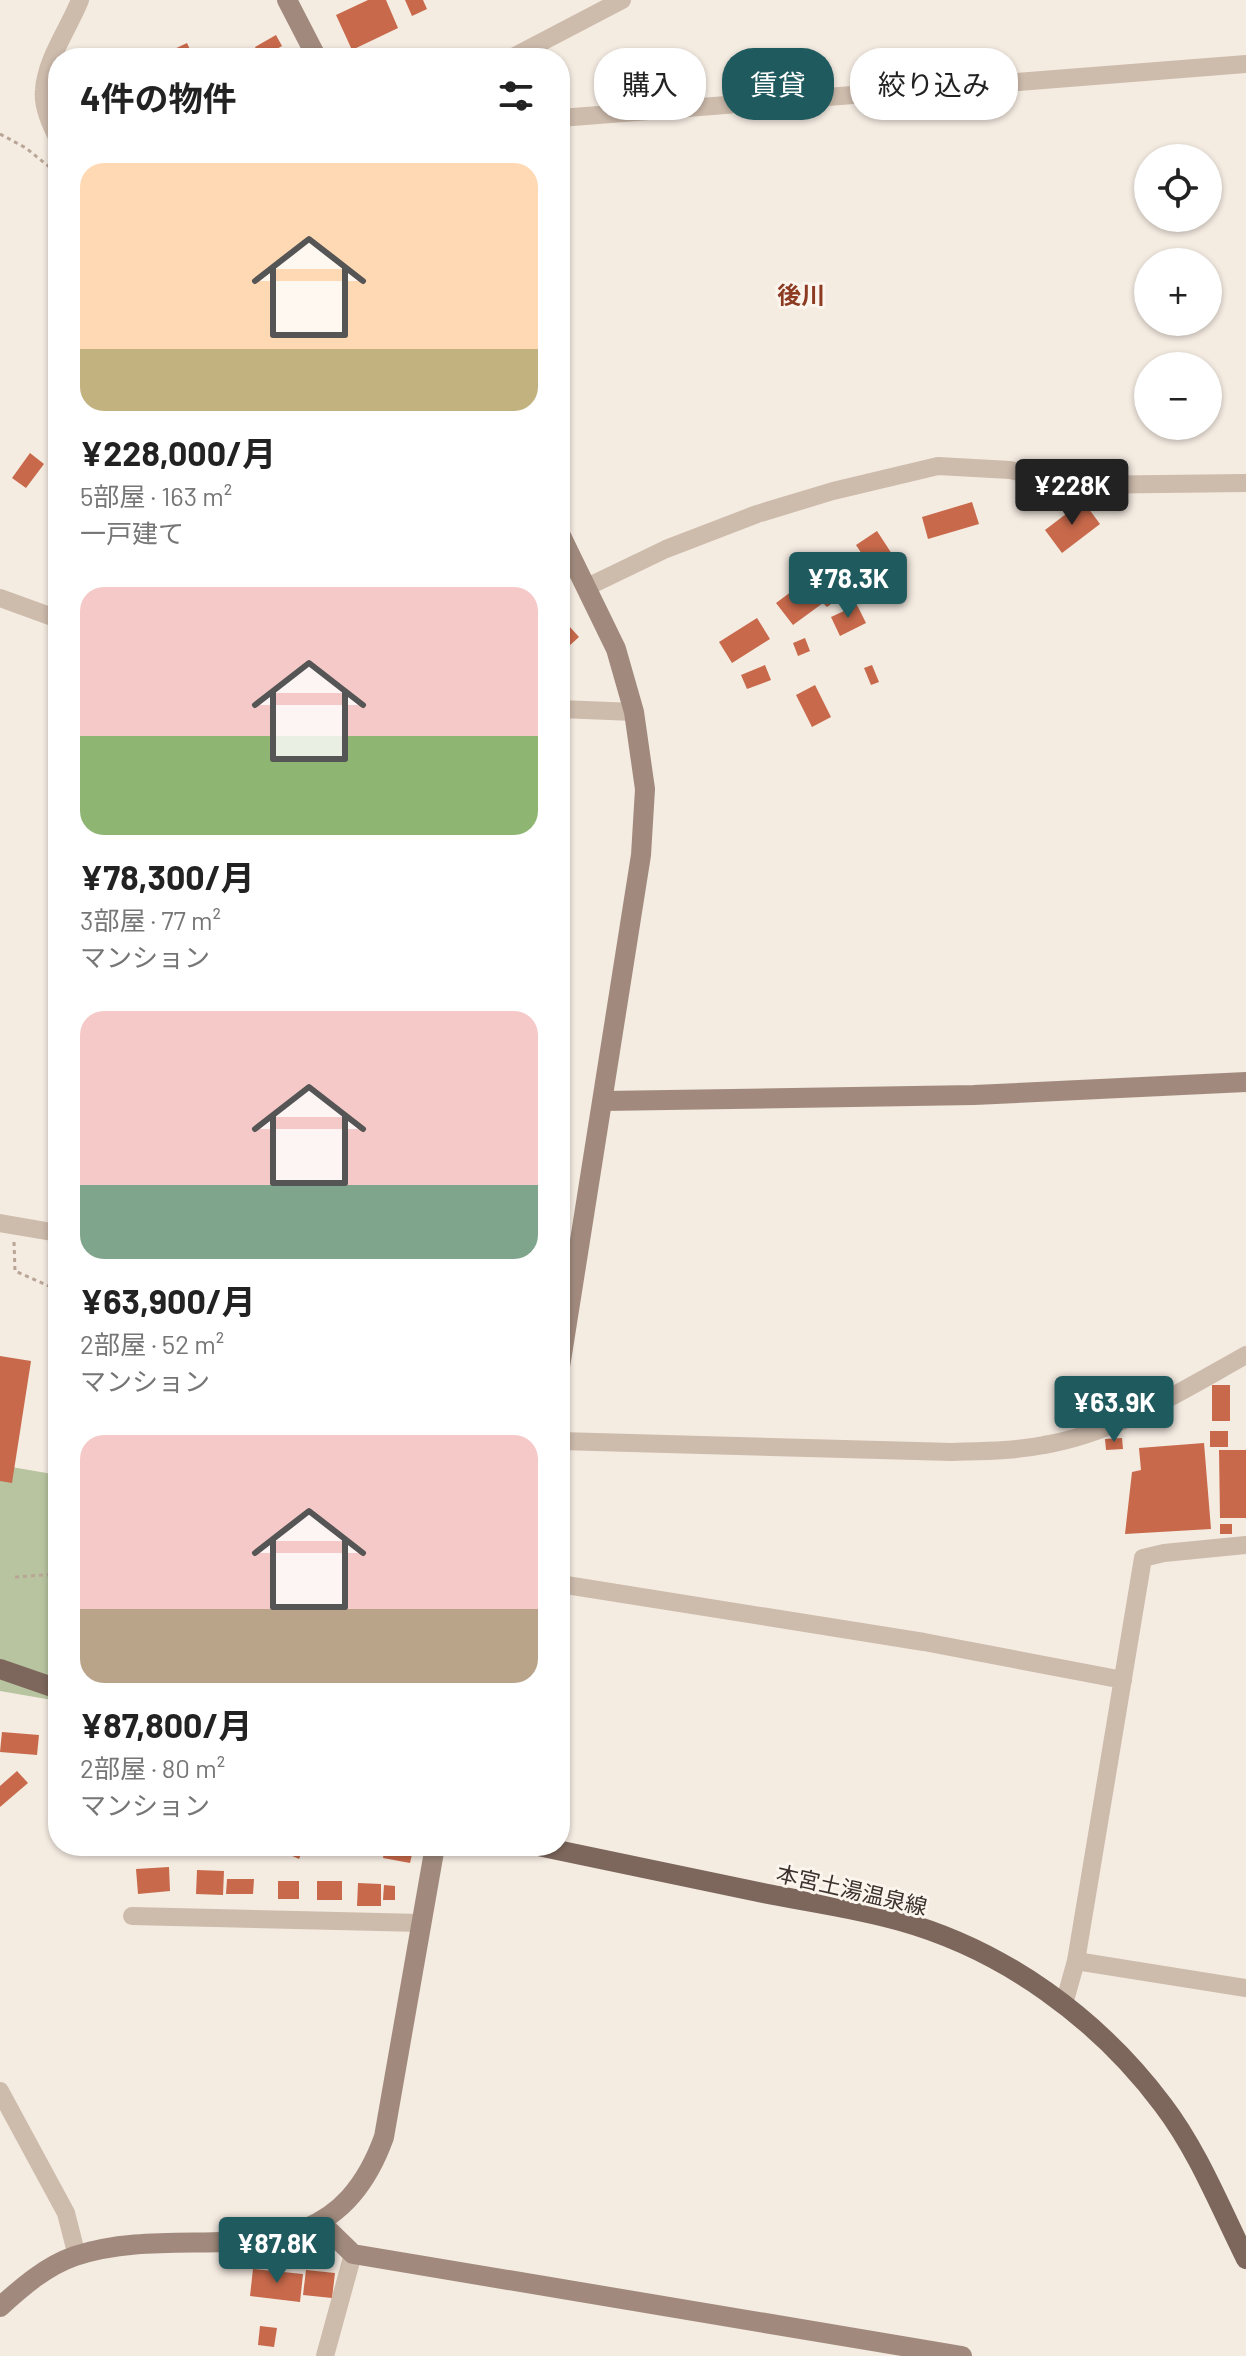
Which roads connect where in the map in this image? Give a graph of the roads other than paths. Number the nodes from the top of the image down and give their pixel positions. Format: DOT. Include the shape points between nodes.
graph roads {
  1 [pos="80,0"];
  2 [pos="287,0"];
  3 [pos="622,0"];
  4 [pos="58,48"];
  5 [pos="312,48"];
  6 [pos="530,48"];
  7 [pos="1246,64"];
  8 [pos="48,74"];
  9 [pos="48,112"];
  10 [pos="570,117"];
  11 [pos="1246,483"];
  12 [pos="570,554"];
  13 [pos="587,587"];
  14 [pos="0,598"];
  15 [pos="48,615"];
  16 [pos="570,709"];
  17 [pos="634,712"];
  18 [pos="1246,1082"];
  19 [pos="604,1101"];
  20 [pos="8,1225"];
  21 [pos="48,1231"];
  22 [pos="570,1273"];
  23 [pos="1246,1355"];
  24 [pos="570,1441"];
  25 [pos="1246,1545"];
  26 [pos="570,1586"];
  27 [pos="0,1669"];
  28 [pos="1123,1680"];
  29 [pos="48,1686"];
  30 [pos="570,1853"];
  31 [pos="433,1856"];
  32 [pos="132,1916"];
  33 [pos="421,1923"];
  34 [pos="1076,1961"];
  35 [pos="1246,1988"];
  36 [pos="1064,2004"];
  37 [pos="0,2091"];
  38 [pos="320,2222"];
  39 [pos="353,2254"];
  40 [pos="77,2256"];
  41 [pos="1246,2259"];
  42 [pos="0,2307"];
  43 [pos="325,2356"];
  44 [pos="962,2356"];
  1 -- 4 [label="street"];
  2 -- 5 [label="street"];
  3 -- 6 [label="street"];
  7 -- 10 [label="street"];
  8 -- 9 [label="street" via="43,91"];
  11 -- 13 [label="street" via="1076,485 1010,470 938,466 757,514"];
  12 -- 13 [label="street"];
  13 -- 17 [label="street" via="616,649"];
  14 -- 15 [label="street"];
  16 -- 17 [label="street"];
  17 -- 19 [label="street" via="645,789 641,855"];
  18 -- 19 [label="street" via="974,1095"];
  19 -- 22 [label="street"];
  20 -- 21 [label="street"];
  23 -- 24 [label="street" via="1110,1426 1033,1447 952,1452"];
  25 -- 28 [label="street" via="1143,1558"];
  26 -- 28 [label="street"];
  27 -- 29 [label="main road"];
  28 -- 34 [label="street"];
  30 -- 36 [label="main road, 本宮土湯温泉線" via="900,1921 1013,1969"];
  31 -- 33 [label="street"];
  32 -- 33 [label="street"];
  33 -- 38 [label="street" via="384,2137 365,2179 339,2210"];
  34 -- 35 [label="street"];
  34 -- 36 [label="street"];
  36 -- 41 [label="main road, 本宮土湯温泉線" via="1127,2062 1164,2106 1190,2146"];
  37 -- 40 [label="street" via="66,2213"];
  38 -- 39 [label="street"];
  38 -- 40 [label="street" via="270,2239 147,2245"];
  39 -- 43 [label="street"];
  39 -- 44 [label="street"];
  40 -- 42 [label="street" via="37,2276"];
}
